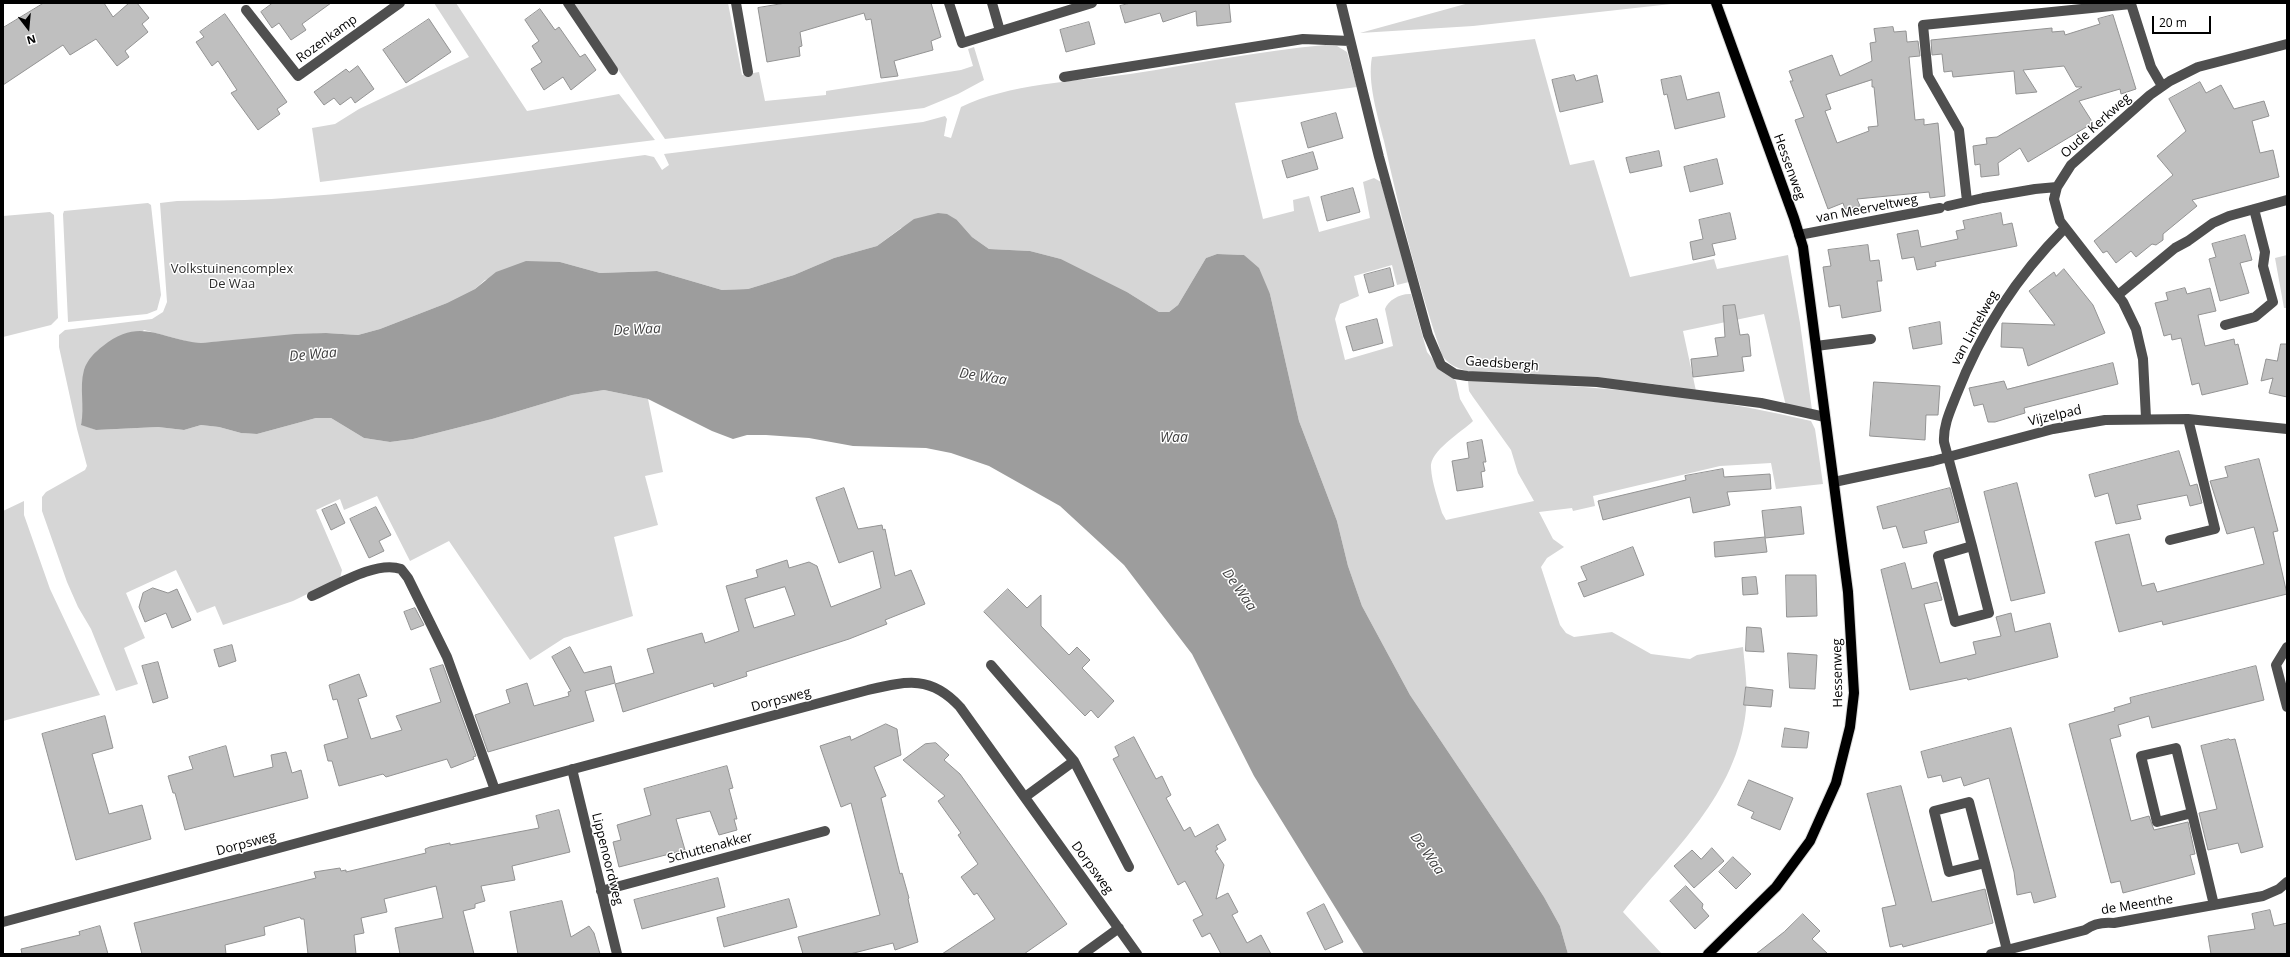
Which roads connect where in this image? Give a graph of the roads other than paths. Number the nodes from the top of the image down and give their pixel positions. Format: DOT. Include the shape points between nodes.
graph roads {
  1 [pos="400,3"];
  2 [pos="568,3"];
  3 [pos="736,3"];
  4 [pos="949,3"];
  5 [pos="992,3"];
  6 [pos="1092,3"];
  7 [pos="1341,3"];
  8 [pos="1716,3"];
  9 [pos="246,10"];
  10 [pos="1000,31"];
  11 [pos="1350,41"];
  12 [pos="2287,44"];
  13 [pos="613,70"];
  14 [pos="748,72"];
  15 [pos="1064,77"];
  16 [pos="2162,86"];
  17 [pos="2057,187"];
  18 [pos="2287,200"];
  19 [pos="1967,201"];
  20 [pos="2254,209"];
  21 [pos="2065,228"];
  22 [pos="1799,235"];
  23 [pos="2118,295"];
  24 [pos="2225,325"];
  25 [pos="1871,339"];
  26 [pos="1816,346"];
  27 [pos="1825,417"];
  28 [pos="2146,418"];
  29 [pos="2188,420"];
  30 [pos="2287,429"];
  31 [pos="1948,457"];
  32 [pos="1834,482"];
  33 [pos="2170,540"];
  34 [pos="1972,546"];
  35 [pos="312,596"];
  36 [pos="2287,646"];
  37 [pos="991,665"];
  38 [pos="2287,706"];
  39 [pos="1074,761"];
  40 [pos="572,769"];
  41 [pos="495,790"];
  42 [pos="1025,797"];
  43 [pos="2192,814"];
  44 [pos="825,831"];
  45 [pos="1985,863"];
  46 [pos="1129,867"];
  47 [pos="2287,882"];
  48 [pos="601,891"];
  49 [pos="2214,905"];
  50 [pos="3,922"];
  51 [pos="1119,928"];
  52 [pos="2007,950"];
  53 [pos="618,954"];
  54 [pos="1082,954"];
  55 [pos="1137,954"];
  56 [pos="1708,954"];
  57 [pos="1991,954"];
  1 -- 9 [label="street, Rozenkamp" via="298,76"];
  2 -- 13 [label="street"];
  3 -- 14 [label="street"];
  4 -- 10 [label="street" via="962,43"];
  5 -- 10 [label="street"];
  6 -- 10 [label="street"];
  7 -- 11 [label="street, Gaedsbergh"];
  8 -- 22 [label="main road, Hessenweg"];
  11 -- 15 [label="street" via="1303,39"];
  11 -- 27 [label="street, Gaedsbergh" via="1428,335 1442,365 1455,374 1467,376 1612,384 1761,403"];
  12 -- 16 [label="street, Oude Kerkweg" via="2198,67"];
  16 -- 17 [label="street, Oude Kerkweg" via="2071,165"];
  16 -- 19 [label="street" via="2151,67 2131,4 1923,25 1928,76 1959,130"];
  17 -- 19 [label="street, van Meerveltweg"];
  17 -- 21 [label="street, Oude Kerkweg" via="2054,199 2057,216"];
  18 -- 20 [label="street"];
  19 -- 22 [label="street, van Meerveltweg" via="1960,205"];
  20 -- 23 [label="street" via="2213,223 2175,248"];
  20 -- 24 [label="street" via="2265,252 2263,266 2273,302 2255,317"];
  21 -- 23 [label="street, Oude Kerkweg"];
  21 -- 31 [label="street, van Lintelweg" via="2010,291 1965,373 1943,430"];
  22 -- 26 [label="main road, Hessenweg"];
  23 -- 28 [label="street, Oude Kerkweg" via="2132,320 2140,342"];
  25 -- 26 [label="street"];
  26 -- 27 [label="main road, Hessenweg"];
  27 -- 32 [label="main road, Hessenweg"];
  28 -- 29 [label="street, Vijzelpad"];
  28 -- 31 [label="street, Vijzelpad" via="2081,423"];
  29 -- 30 [label="street, Vijzelpad"];
  29 -- 33 [label="street" via="2215,529"];
  31 -- 32 [label="street, Vijzelpad"];
  31 -- 34 [label="street, van Lintelweg"];
  32 -- 56 [label="main road, Hessenweg" via="1848,592 1854,693 1850,727 1836,783 1810,841 1776,887"];
  34 -- 34 [label="street, van Lintelweg" via="1938,556 1955,622 1989,613"];
  35 -- 41 [label="street" via="366,572 389,566 401,569 408,578 447,657"];
  36 -- 38 [label="street" via="2276,664"];
  37 -- 39 [label="street"];
  39 -- 42 [label="street"];
  39 -- 46 [label="street"];
  40 -- 41 [label="street, Dorpsweg"];
  40 -- 42 [label="street, Dorpsweg" via="868,690 914,682 938,688 956,702"];
  40 -- 48 [label="street, Lippenoordweg"];
  41 -- 50 [label="street, Dorpsweg"];
  42 -- 51 [label="street, Dorpsweg"];
  43 -- 43 [label="street" via="2157,822 2141,756 2176,748"];
  43 -- 49 [label="street"];
  44 -- 48 [label="street, Schuttenakker"];
  45 -- 45 [label="street" via="1949,872 1934,811 1969,802"];
  45 -- 52 [label="street"];
  47 -- 49 [label="street, de Meenthe" via="2271,894"];
  48 -- 53 [label="street, Lippenoordweg"];
  49 -- 52 [label="street, de Meenthe" via="2114,923 2107,922"];
  51 -- 54 [label="street"];
  51 -- 55 [label="street, Dorpsweg"];
  52 -- 57 [label="street, de Meenthe"];
}
